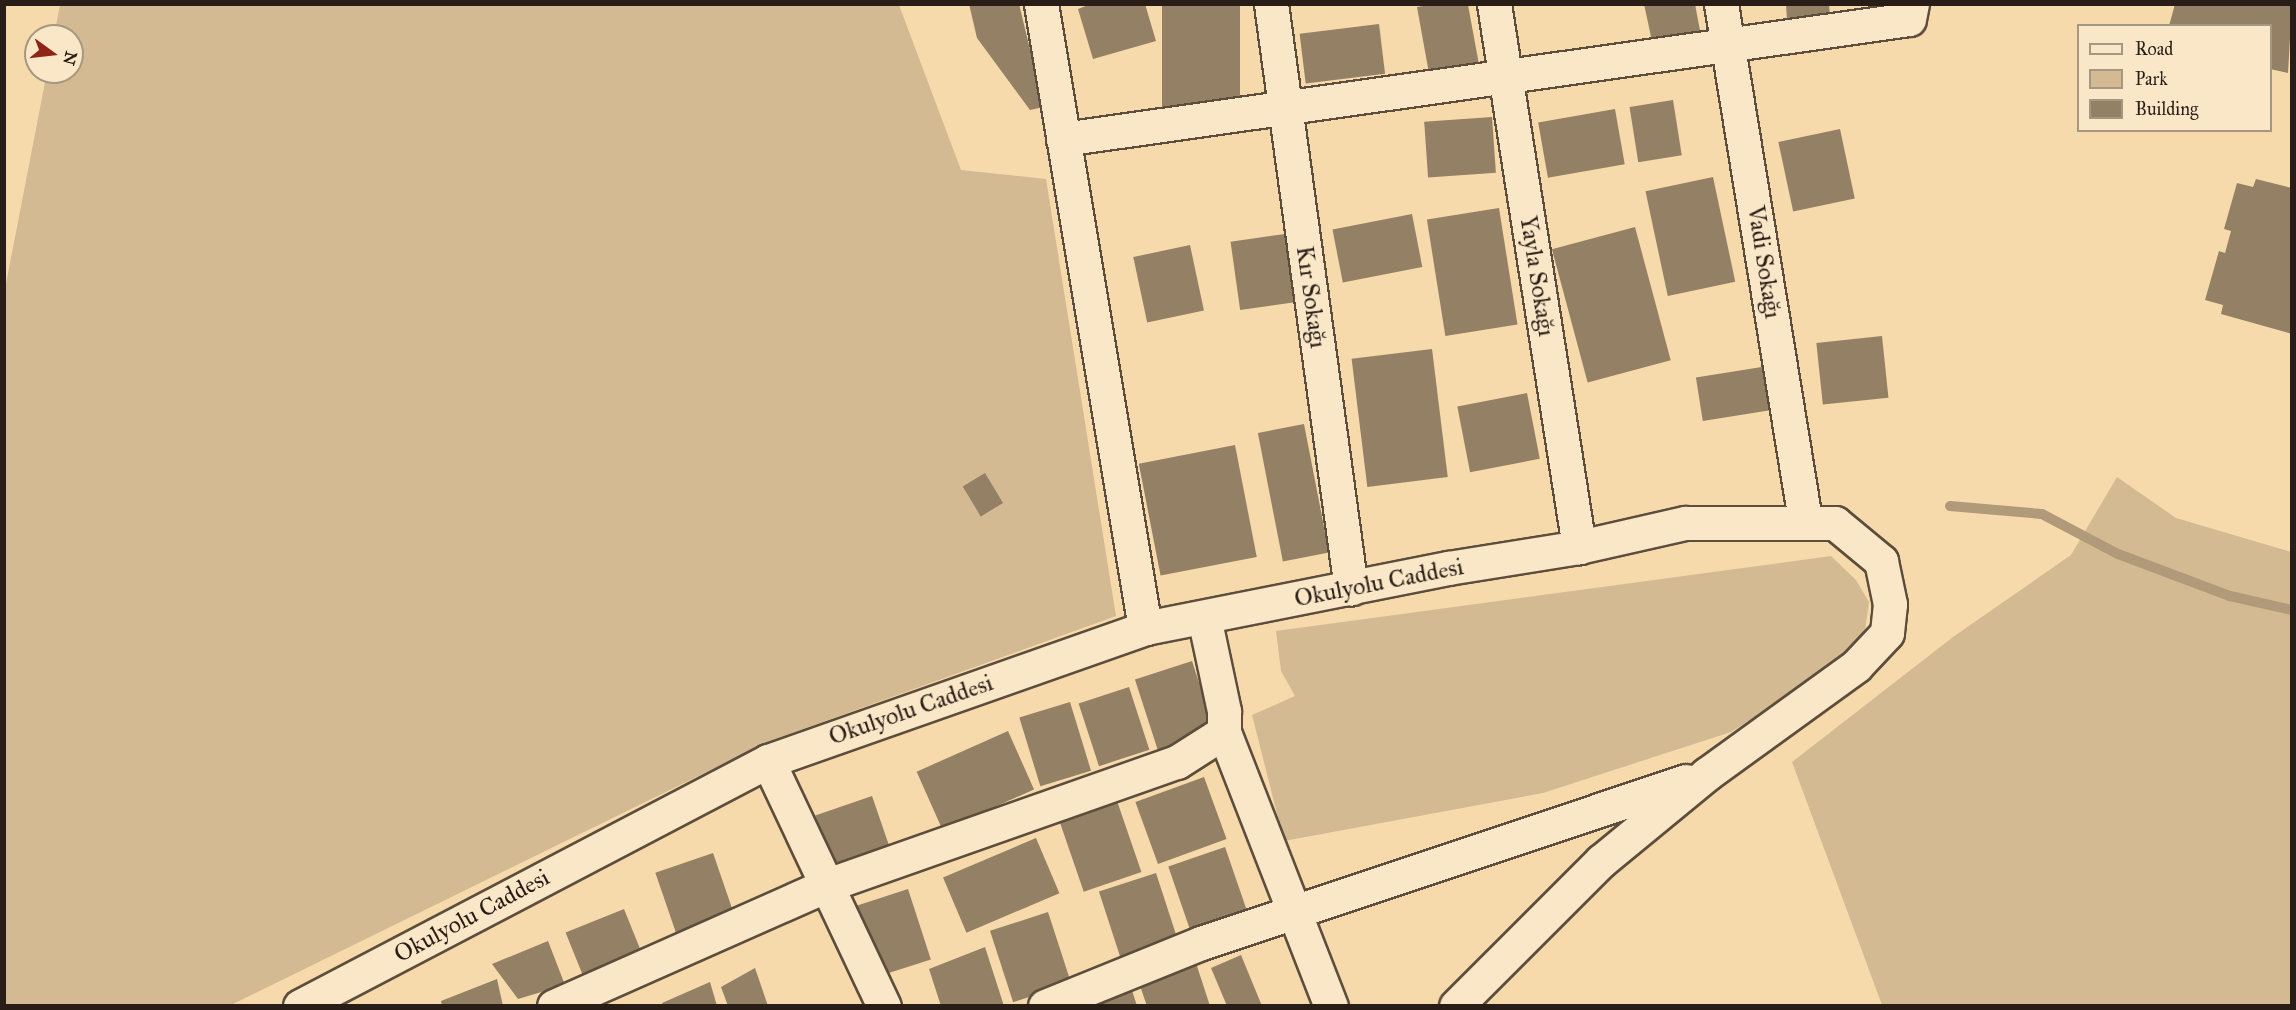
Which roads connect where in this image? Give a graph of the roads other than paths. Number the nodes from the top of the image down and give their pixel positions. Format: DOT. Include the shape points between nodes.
graph roads {
  1 [pos="1041,4"];
  2 [pos="1271,4"];
  3 [pos="1494,4"];
  4 [pos="1721,4"];
  5 [pos="1912,4"];
  6 [pos="1729,44"];
  7 [pos="1506,76"];
  8 [pos="1286,107"];
  9 [pos="1063,139"];
  10 [pos="1805,520"];
  11 [pos="1579,547"];
  12 [pos="1351,589"];
  13 [pos="1204,617"];
  14 [pos="1145,628"];
  15 [pos="1224,732"];
  16 [pos="768,761"];
  17 [pos="1707,774"];
  18 [pos="827,885"];
  19 [pos="1298,912"];
  20 [pos="300,1005"];
  21 [pos="554,1005"];
  22 [pos="884,1005"];
  23 [pos="1045,1005"];
  24 [pos="1331,1005"];
  25 [pos="1456,1005"];
  1 -- 9 [label="street"];
  2 -- 8 [label="street, Kır Sokağı"];
  3 -- 7 [label="street, Yayla Sokağı"];
  4 -- 6 [label="street, Vadi Sokağı"];
  5 -- 6 [label="street" via="1909,19"];
  6 -- 7 [label="street"];
  6 -- 10 [label="street, Vadi Sokağı"];
  7 -- 8 [label="street"];
  7 -- 11 [label="street, Yayla Sokağı"];
  8 -- 9 [label="street"];
  8 -- 12 [label="street, Kır Sokağı"];
  9 -- 14 [label="street"];
  10 -- 11 [label="street, Okulyolu Caddesi" via="1685,523"];
  10 -- 17 [label="street, Okulyolu Caddesi" via="1835,523 1881,561 1890,604 1887,633 1856,666"];
  11 -- 12 [label="street, Okulyolu Caddesi" via="1448,568"];
  12 -- 13 [label="street, Okulyolu Caddesi"];
  13 -- 14 [label="street, Okulyolu Caddesi"];
  13 -- 15 [label="street" via="1224,711"];
  14 -- 16 [label="street, Okulyolu Caddesi"];
  15 -- 18 [label="street" via="1177,762"];
  15 -- 19 [label="street"];
  16 -- 18 [label="street"];
  16 -- 20 [label="street, Okulyolu Caddesi"];
  17 -- 19 [label="street"];
  17 -- 25 [label="street, Okulyolu Caddesi" via="1601,861"];
  18 -- 21 [label="street"];
  18 -- 22 [label="street"];
  19 -- 23 [label="street" via="1201,943"];
  19 -- 24 [label="street"];
}
